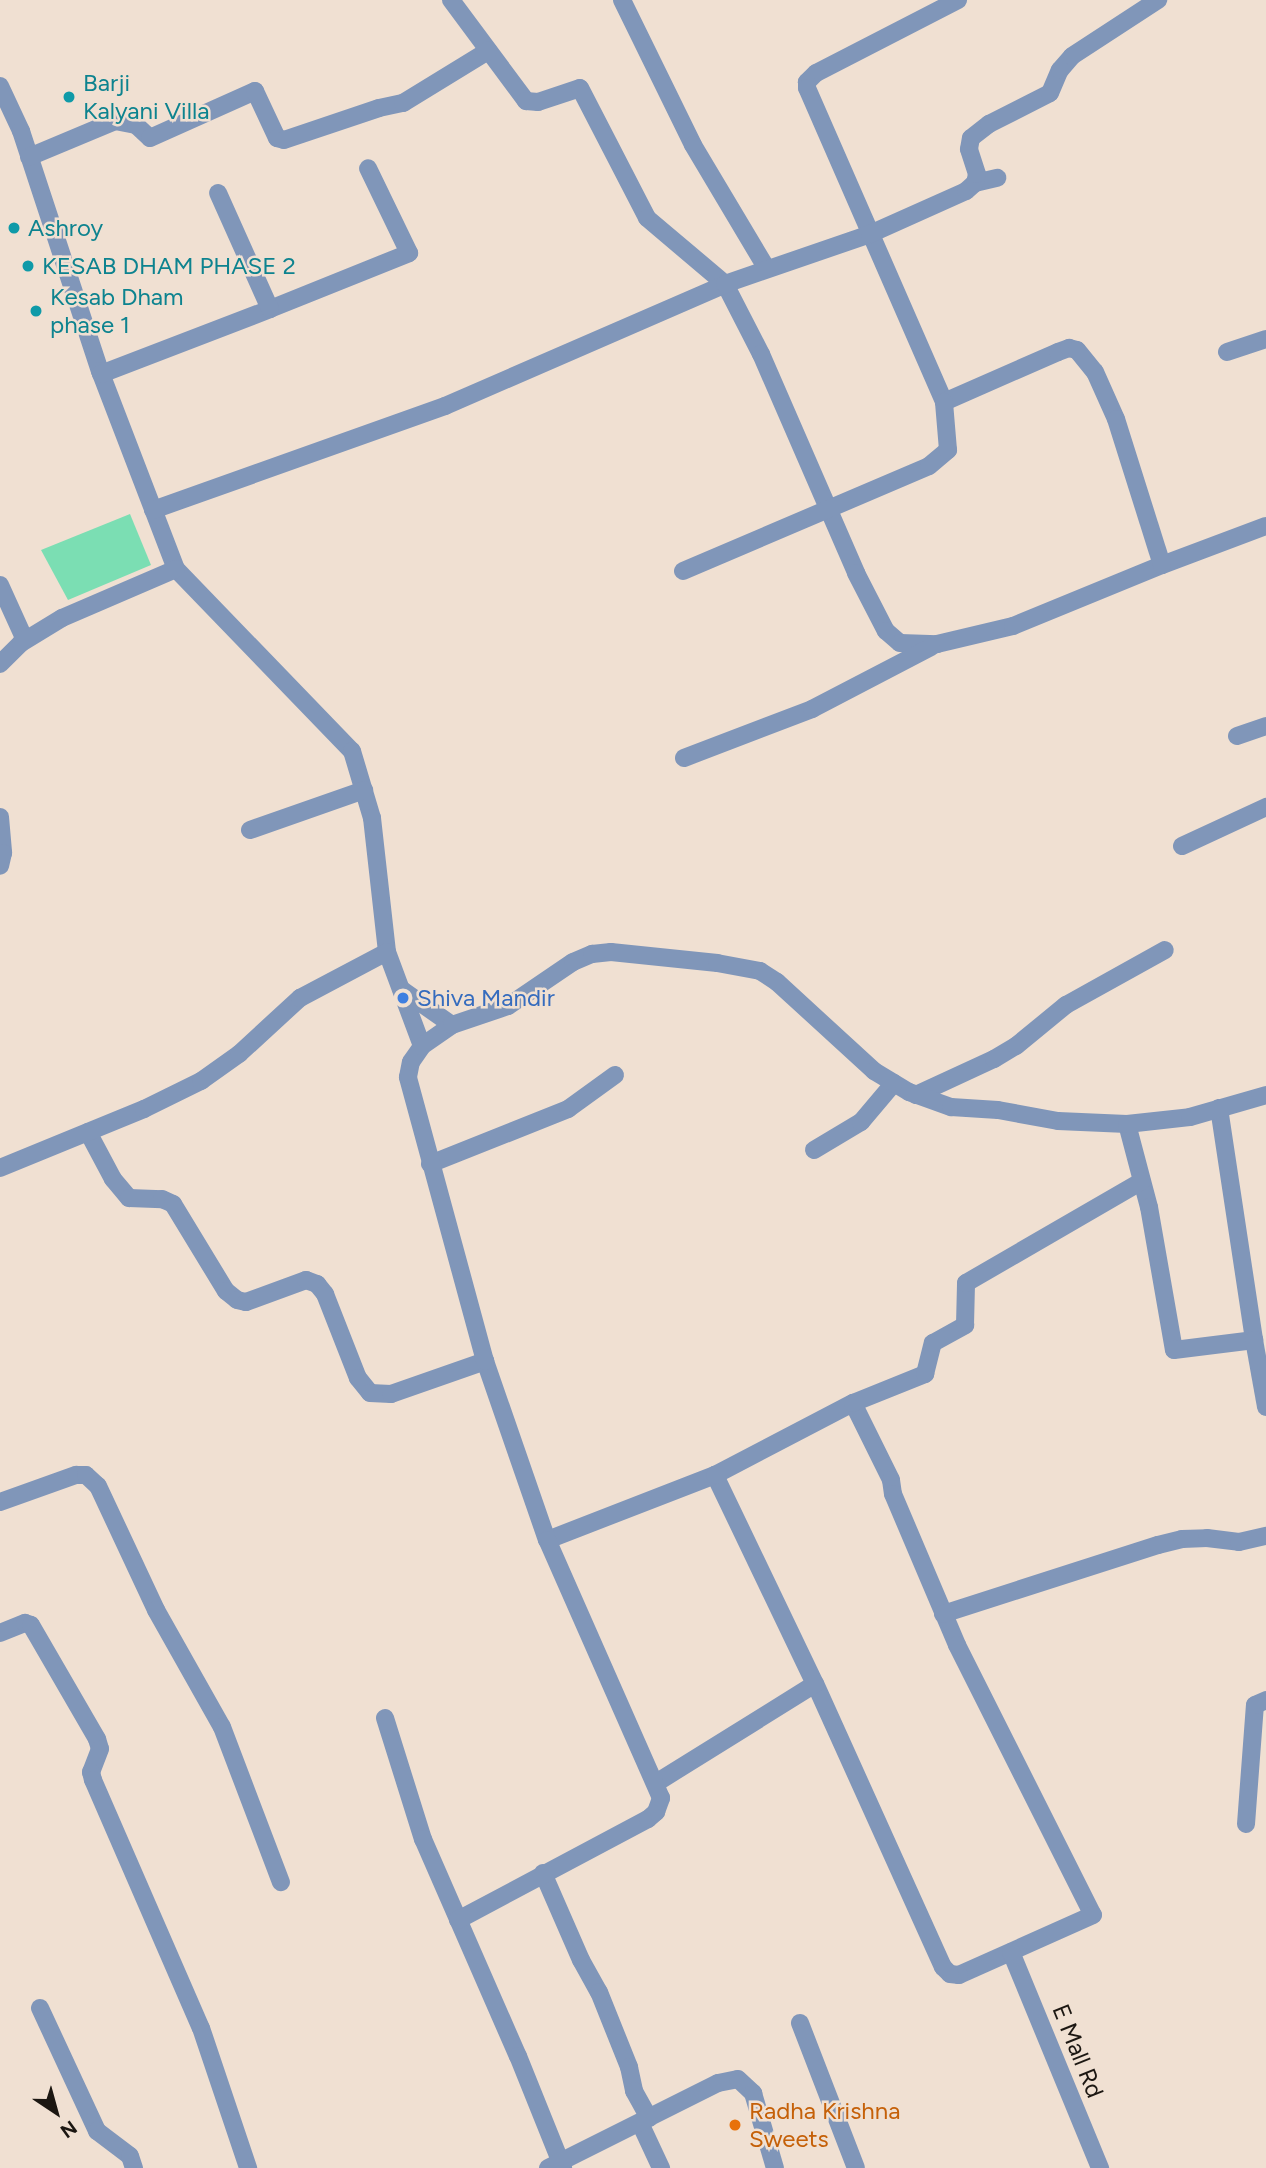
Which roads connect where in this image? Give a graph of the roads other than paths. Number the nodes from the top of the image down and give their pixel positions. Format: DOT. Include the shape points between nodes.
graph roads {
  1 [pos="451,0"];
  2 [pos="622,0"];
  3 [pos="958,0"];
  4 [pos="1158,0"];
  5 [pos="488,51"];
  6 [pos="0,86"];
  7 [pos="29,158"];
  8 [pos="369,168"];
  9 [pos="997,178"];
  10 [pos="975,183"];
  11 [pos="218,193"];
  12 [pos="870,234"];
  13 [pos="767,270"];
  14 [pos="725,284"];
  15 [pos="270,309"];
  16 [pos="1266,339"];
  17 [pos="1227,352"];
  18 [pos="102,374"];
  19 [pos="944,402"];
  20 [pos="828,509"];
  21 [pos="153,510"];
  22 [pos="1266,526"];
  23 [pos="1161,565"];
  24 [pos="176,569"];
  25 [pos="683,571"];
  26 [pos="0,584"];
  27 [pos="25,640"];
  28 [pos="937,644"];
  29 [pos="0,664"];
  30 [pos="1266,726"];
  31 [pos="1237,736"];
  32 [pos="684,758"];
  33 [pos="363,790"];
  34 [pos="1266,807"];
  35 [pos="0,817"];
  36 [pos="250,830"];
  37 [pos="1182,846"];
  38 [pos="0,866"];
  39 [pos="1165,950"];
  40 [pos="387,952"];
  41 [pos="401,989"];
  42 [pos="452,1025"];
  43 [pos="422,1046"];
  44 [pos="615,1075"];
  45 [pos="894,1083"];
  46 [pos="916,1095"];
  47 [pos="1266,1095"];
  48 [pos="1219,1108"];
  49 [pos="1127,1124"];
  50 [pos="88,1132"];
  51 [pos="814,1150"];
  52 [pos="430,1164"];
  53 [pos="0,1167"];
  54 [pos="1142,1181"];
  55 [pos="1254,1340"];
  56 [pos="485,1361"];
  57 [pos="853,1403"];
  58 [pos="1266,1407"];
  59 [pos="715,1475"];
  60 [pos="0,1502"];
  61 [pos="1266,1536"];
  62 [pos="547,1541"];
  63 [pos="943,1614"];
  64 [pos="0,1633"];
  65 [pos="815,1684"];
  66 [pos="1266,1700"];
  67 [pos="385,1718"];
  68 [pos="656,1783"];
  69 [pos="1246,1824"];
  70 [pos="543,1873"];
  71 [pos="281,1882"];
  72 [pos="458,1920"];
  73 [pos="1012,1952"];
  74 [pos="40,2008"];
  75 [pos="800,2023"];
  76 [pos="644,2121"];
  77 [pos="557,2166"];
  78 [pos="134,2168"];
  79 [pos="248,2168"];
  80 [pos="661,2168"];
  81 [pos="775,2168"];
  82 [pos="856,2168"];
  83 [pos="1100,2168"];
  1 -- 5 [label="street"];
  2 -- 13 [label="street" via="694,145"];
  3 -- 12 [label="street" via="816,73 807,82"];
  4 -- 10 [label="street" via="1072,56 1050,93 971,138"];
  5 -- 7 [label="street" via="403,103 284,140 277,138 255,91 150,138 136,125 115,121"];
  5 -- 14 [label="street" via="526,101 538,102 580,88 647,218"];
  6 -- 7 [label="street"];
  7 -- 18 [label="street"];
  8 -- 15 [label="street" via="410,253"];
  9 -- 10 [label="street"];
  10 -- 12 [label="street"];
  11 -- 15 [label="street"];
  12 -- 13 [label="street"];
  12 -- 19 [label="street"];
  13 -- 14 [label="street"];
  14 -- 20 [label="street" via="761,354"];
  14 -- 21 [label="street" via="445,406"];
  15 -- 18 [label="street"];
  16 -- 17 [label="street"];
  18 -- 21 [label="street"];
  19 -- 20 [label="street" via="947,450 929,466"];
  19 -- 23 [label="street" via="1058,352 1077,350 1095,372 1116,419"];
  20 -- 25 [label="street"];
  20 -- 28 [label="street" via="886,631 900,643"];
  21 -- 24 [label="street"];
  22 -- 23 [label="street"];
  23 -- 28 [label="street" via="1013,626"];
  24 -- 27 [label="street" via="62,618"];
  24 -- 33 [label="street" via="352,751"];
  26 -- 27 [label="street"];
  27 -- 29 [label="street"];
  28 -- 32 [label="street" via="812,709"];
  30 -- 31 [label="street"];
  33 -- 36 [label="street"];
  33 -- 40 [label="street" via="372,818"];
  34 -- 37 [label="street"];
  35 -- 38 [label="street"];
  39 -- 46 [label="street" via="1066,1005 994,1059"];
  40 -- 41 [label="street"];
  40 -- 50 [label="street" via="300,998 239,1054 201,1081"];
  41 -- 42 [label="street"];
  41 -- 43 [label="street"];
  42 -- 43 [label="street"];
  42 -- 45 [label="street" via="508,1006 592,954 717,963 760,971 777,982 874,1071"];
  43 -- 52 [label="street" via="408,1077"];
  44 -- 52 [label="street" via="568,1109"];
  45 -- 46 [label="street"];
  45 -- 51 [label="street" via="862,1122"];
  46 -- 49 [label="street" via="951,1107 1058,1121"];
  47 -- 48 [label="street"];
  48 -- 49 [label="street" via="1190,1117"];
  48 -- 55 [label="street"];
  49 -- 54 [label="street"];
  50 -- 53 [label="street"];
  50 -- 56 [label="street" via="113,1179 129,1198 173,1203 226,1291 237,1300 246,1302 306,1280 317,1284 358,1378 370,1393 391,1394"];
  52 -- 56 [label="street"];
  54 -- 55 [label="street" via="1174,1350"];
  54 -- 57 [label="street" via="966,1283 965,1325 933,1343 925,1374"];
  55 -- 58 [label="street"];
  56 -- 62 [label="street"];
  57 -- 59 [label="street"];
  57 -- 63 [label="street" via="891,1480"];
  59 -- 62 [label="street"];
  59 -- 65 [label="street"];
  60 -- 71 [label="street" via="76,1475 86,1475 98,1486 156,1610 222,1727"];
  61 -- 63 [label="street" via="1239,1542 1207,1538 1158,1545"];
  62 -- 68 [label="street"];
  63 -- 73 [label="street" via="1093,1915"];
  64 -- 79 [label="street" via="25,1623 32,1625 97,1739 100,1749 90,1772 201,2028"];
  65 -- 68 [label="street"];
  65 -- 73 [label="street" via="943,1967 959,1975"];
  66 -- 69 [label="street" via="1255,1705"];
  67 -- 72 [label="street" via="423,1839"];
  68 -- 70 [label="street" via="661,1798 656,1812"];
  70 -- 72 [label="street"];
  70 -- 76 [label="street" via="599,1992 629,2067"];
  72 -- 77 [label="street" via="518,2056"];
  73 -- 83 [label="street, E Mall Rd"];
  74 -- 78 [label="street" via="97,2132 130,2156"];
  75 -- 82 [label="street"];
  76 -- 77 [label="street"];
  76 -- 80 [label="street"];
  76 -- 81 [label="street" via="718,2083 738,2079 753,2093"];
}
